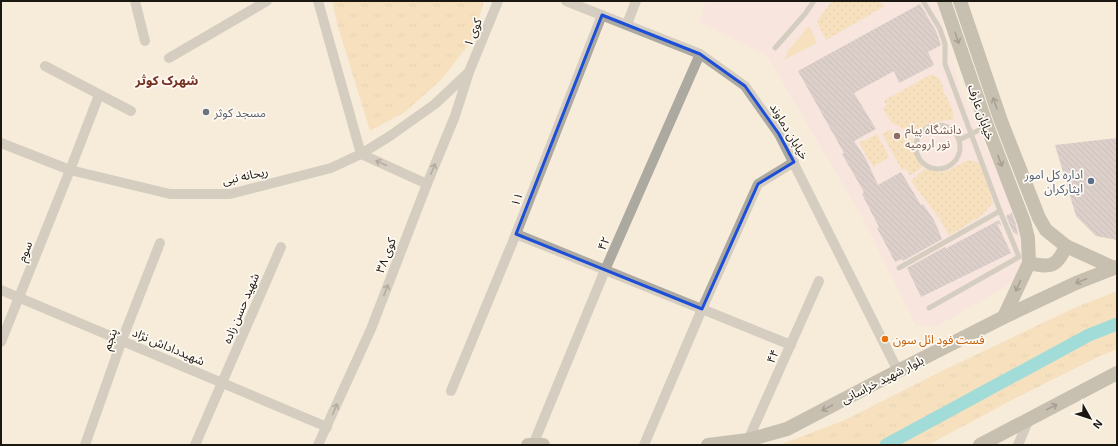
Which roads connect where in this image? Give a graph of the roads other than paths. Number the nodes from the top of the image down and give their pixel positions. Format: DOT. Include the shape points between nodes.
graph roads {
  1 [pos="135,1"];
  2 [pos="267,1"];
  3 [pos="318,1"];
  4 [pos="498,1"];
  5 [pos="566,1"];
  6 [pos="636,1"];
  7 [pos="814,1"];
  8 [pos="923,1"];
  9 [pos="944,1"];
  10 [pos="960,1"];
  11 [pos="602,15"];
  12 [pos="627,24"];
  13 [pos="145,41"];
  14 [pos="775,48"];
  15 [pos="700,54"];
  16 [pos="169,58"];
  17 [pos="45,66"];
  18 [pos="469,72"];
  19 [pos="99,95"];
  20 [pos="131,111"];
  21 [pos="987,126"];
  22 [pos="971,134"];
  23 [pos="959,140"];
  24 [pos="1,143"];
  25 [pos="361,154"];
  26 [pos="794,162"];
  27 [pos="70,170"];
  28 [pos="427,184"];
  29 [pos="1000,212"];
  30 [pos="516,234"];
  31 [pos="160,243"];
  32 [pos="1066,246"];
  33 [pos="280,247"];
  34 [pos="1029,263"];
  35 [pos="899,268"];
  36 [pos="1115,268"];
  37 [pos="605,270"];
  38 [pos="819,281"];
  39 [pos="1,290"];
  40 [pos="19,298"];
  41 [pos="929,308"];
  42 [pos="702,309"];
  43 [pos="1004,318"];
  44 [pos="122,340"];
  45 [pos="1,342"];
  46 [pos="791,345"];
  47 [pos="898,370"];
  48 [pos="1117,373"];
  49 [pos="223,382"];
  50 [pos="451,391"];
  51 [pos="1029,419"];
  52 [pos="327,427"];
  53 [pos="748,440"];
  54 [pos="85,445"];
  55 [pos="196,445"];
  56 [pos="318,445"];
  57 [pos="528,445"];
  58 [pos="533,445"];
  59 [pos="543,445"];
  60 [pos="644,445"];
  61 [pos="708,445"];
  62 [pos="980,445"];
  63 [pos="1018,445"];
  1 -- 13 [label="street"];
  2 -- 16 [label="street"];
  3 -- 25 [label="street"];
  4 -- 18 [label="street, کوی ۱"];
  5 -- 11 [label="street, خیابان دماوند"];
  6 -- 12 [label="street"];
  7 -- 14 [label="lane"];
  8 -- 22 [label="lane" via="940,29 945,44 945,64"];
  9 -- 21 [label="main road, خیابان عارف, one-way"];
  32 -- 10 [label="main road, خیابان عارف, one-way" via="1046,230 1039,218 1001,121"];
  11 -- 12 [label="street, خیابان دماوند"];
  11 -- 30 [label="street, ۱۱"];
  12 -- 15 [label="street, خیابان دماوند"];
  15 -- 26 [label="street, خیابان دماوند" via="745,86 780,134"];
  15 -- 37 [label="street, ۴۲"];
  17 -- 19 [label="street"];
  18 -- 25 [label="street, ریحانه نبی" via="435,104"];
  28 -- 18 [label="street, کوی ۳۸, one-way" via="455,116"];
  19 -- 20 [label="street"];
  19 -- 27 [label="street, سوم"];
  21 -- 22 [label="lane"];
  21 -- 34 [label="main road, خیابان عارف, one-way" via="1024,222 1028,238"];
  22 -- 23 [label="lane"];
  22 -- 29 [label="lane"];
  23 -- 23 [label="lane" via="948,128 927,128 916,146 917,154 925,165 946,168 957,159 960,152"];
  24 -- 27 [label="street, ریحانه نبی"];
  25 -- 27 [label="street, ریحانه نبی" via="331,168 230,194 170,194"];
  28 -- 25 [label="street, one-way"];
  26 -- 42 [label="street" via="758,184"];
  26 -- 47 [label="street, خیابان دماوند"];
  27 -- 40 [label="street, سوم"];
  52 -- 28 [label="street, کوی ۳۸, one-way" via="371,329"];
  29 -- 35 [label="lane"];
  29 -- 41 [label="lane" via="1019,257"];
  30 -- 37 [label="street"];
  30 -- 50 [label="street, ۱۱"];
  31 -- 44 [label="street, پنجم"];
  32 -- 34 [label="main road" via="1059,261 1052,265"];
  32 -- 36 [label="main road, خیابان عارف"];
  33 -- 49 [label="street, شهید حسن زاده"];
  34 -- 43 [label="main road, one-way"];
  36 -- 43 [label="main road, بلوار شهید خراسانی, one-way" via="1076,283"];
  37 -- 42 [label="street"];
  37 -- 58 [label="street, ۴۲"];
  38 -- 46 [label="street, ۴۴"];
  39 -- 40 [label="street, شهیدداداش نژاد"];
  40 -- 44 [label="street, شهیدداداش نژاد"];
  40 -- 45 [label="street, سوم"];
  42 -- 46 [label="street"];
  42 -- 60 [label="street"];
  43 -- 47 [label="main road, بلوار شهید خراسانی"];
  44 -- 49 [label="street, شهیدداداش نژاد"];
  44 -- 54 [label="street, پنجم"];
  46 -- 53 [label="street, ۴۴"];
  47 -- 53 [label="main road, بلوار شهید خراسانی, one-way" via="787,429"];
  51 -- 48 [label="main road, one-way"];
  49 -- 52 [label="street, شهیدداداش نژاد"];
  49 -- 55 [label="street, شهید حسن زاده"];
  51 -- 62 [label="main road"];
  51 -- 63 [label="street"];
  52 -- 56 [label="street, کوی ۳۸"];
  53 -- 61 [label="main road, بلوار شهید خراسانی"];
  57 -- 58 [label="main road"];
  58 -- 59 [label="main road"];
}
